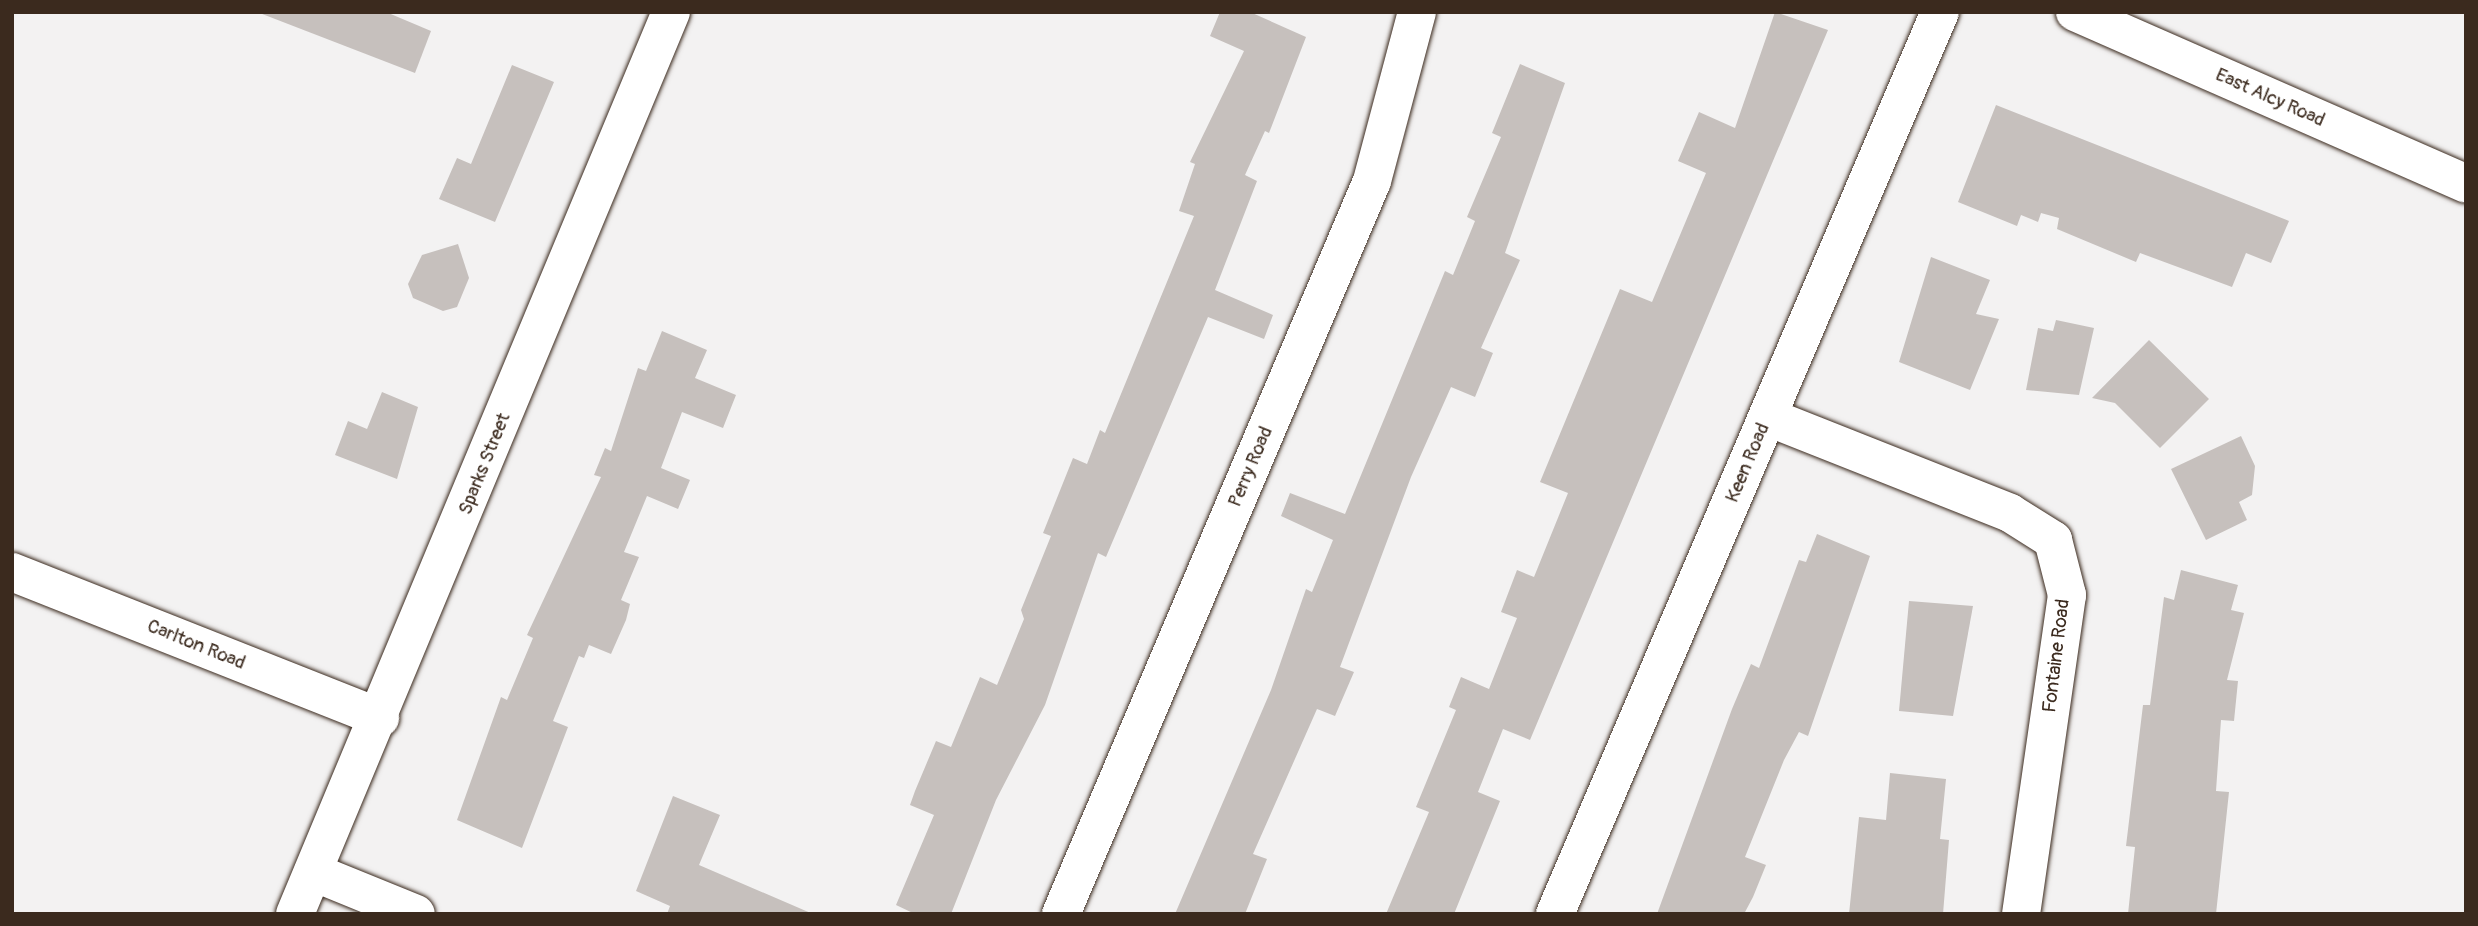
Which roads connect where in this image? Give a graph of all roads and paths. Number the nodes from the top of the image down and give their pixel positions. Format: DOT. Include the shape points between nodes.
graph roads {
  1 [pos="1417,12"];
  2 [pos="1940,12"];
  3 [pos="2075,12"];
  4 [pos="663,15"];
  5 [pos="2466,184"];
  6 [pos="1768,417"];
  7 [pos="12,572"];
  8 [pos="380,718"];
  9 [pos="313,872"];
  10 [pos="295,914"];
  11 [pos="416,914"];
  12 [pos="1061,914"];
  13 [pos="1555,914"];
  14 [pos="2021,914"];
  1 -- 12 [label="street, Perry Road" via="1372,181"];
  2 -- 6 [label="street, Keen Road"];
  3 -- 5 [label="street, East Alcy Road"];
  4 -- 8 [label="street, Sparks Street"];
  6 -- 13 [label="street, Keen Road"];
  6 -- 14 [label="street, Fontaine Road" via="2010,513 2053,540 2067,595"];
  7 -- 8 [label="street, Carlton Road"];
  8 -- 9 [label="street, Sparks Street"];
  9 -- 10 [label="street, Sparks Street"];
  9 -- 11 [label="street"];
}
